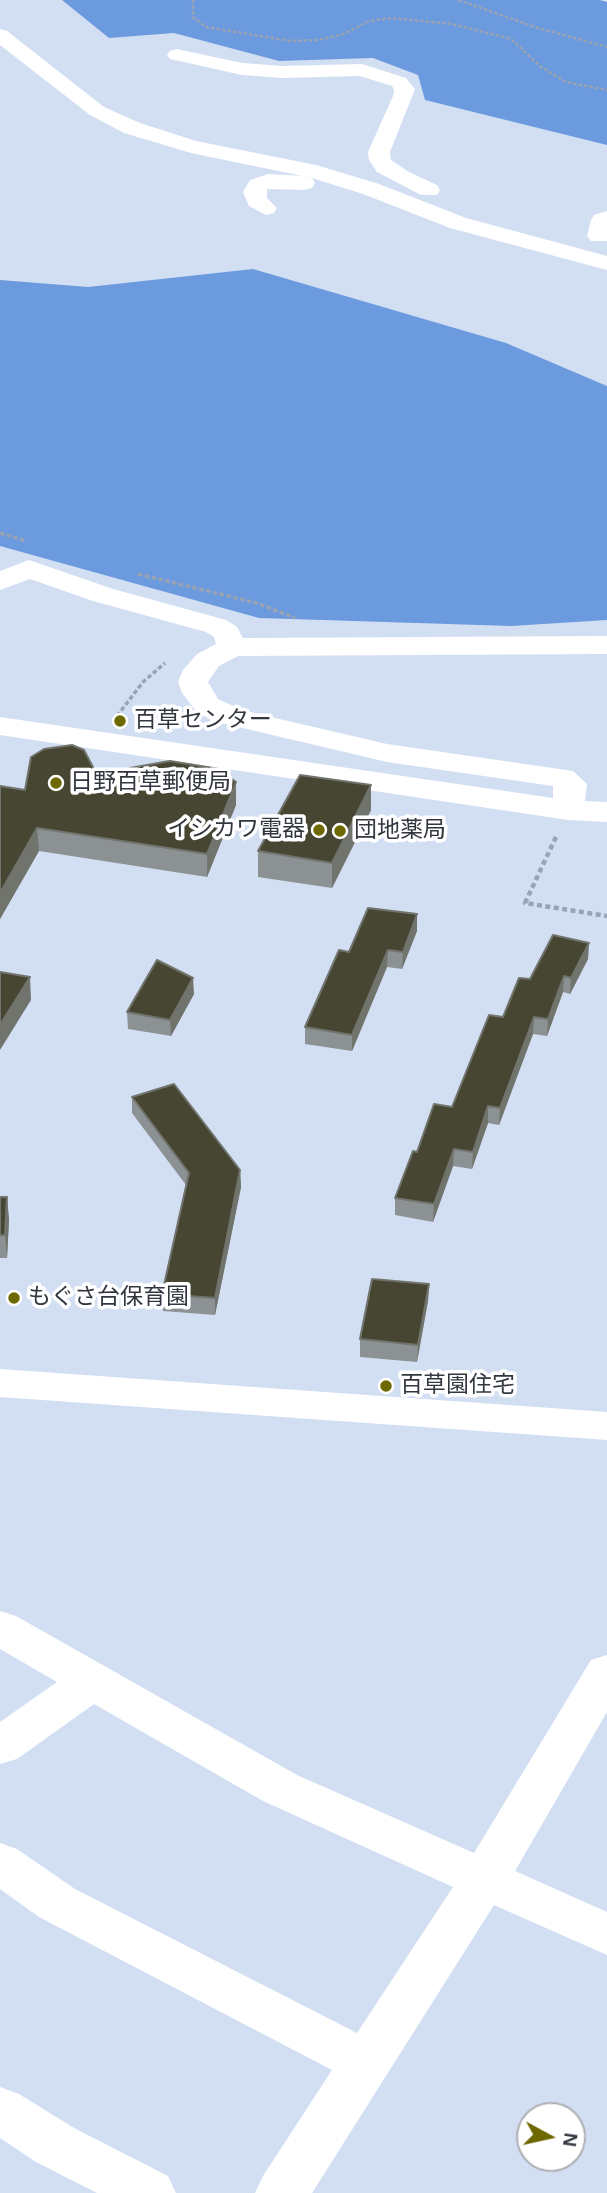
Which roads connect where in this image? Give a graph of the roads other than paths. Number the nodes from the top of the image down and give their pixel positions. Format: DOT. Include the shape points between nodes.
graph roads {
  1 [pos="0,35"];
  2 [pos="177,54"];
  3 [pos="379,193"];
  4 [pos="455,200"];
  5 [pos="266,208"];
  6 [pos="490,213"];
  7 [pos="550,226"];
  8 [pos="605,230"];
  9 [pos="571,242"];
  10 [pos="607,263"];
  11 [pos="0,581"];
  12 [pos="607,645"];
  13 [pos="232,648"];
  14 [pos="0,726"];
  15 [pos="607,812"];
  16 [pos="562,822"];
  17 [pos="0,1383"];
  18 [pos="607,1426"];
  19 [pos="0,1628"];
  20 [pos="607,1672"];
  21 [pos="91,1682"];
  22 [pos="0,1746"];
  23 [pos="0,1863"];
  24 [pos="483,1881"];
  25 [pos="607,1934"];
  26 [pos="368,2063"];
  27 [pos="0,2110"];
  28 [pos="149,2193"];
  29 [pos="282,2193"];
  1 -- 3 [label="street" via="97,111 132,128 169,141 316,172"];
  2 -- 4 [label="street" via="242,69 362,70 399,82 404,96 379,152 380,160 401,177"];
  3 -- 5 [label="street" via="268,181 254,192"];
  3 -- 6 [label="street"];
  3 -- 9 [label="street" via="458,223"];
  6 -- 7 [label="street"];
  6 -- 9 [label="street"];
  8 -- 9 [label="street"];
  9 -- 10 [label="street"];
  11 -- 13 [label="street" via="29,569 216,626 227,633"];
  12 -- 13 [label="street"];
  13 -- 16 [label="street" via="208,660 193,682 207,705 224,714 387,753 562,778 571,784"];
  14 -- 16 [label="street"];
  15 -- 16 [label="street"];
  17 -- 18 [label="street"];
  19 -- 21 [label="street"];
  20 -- 24 [label="street"];
  21 -- 22 [label="street"];
  21 -- 24 [label="street" via="280,1788"];
  23 -- 26 [label="street" via="57,1903"];
  24 -- 25 [label="street"];
  24 -- 26 [label="street"];
  26 -- 29 [label="street"];
  27 -- 28 [label="street" via="55,2145"];
}
